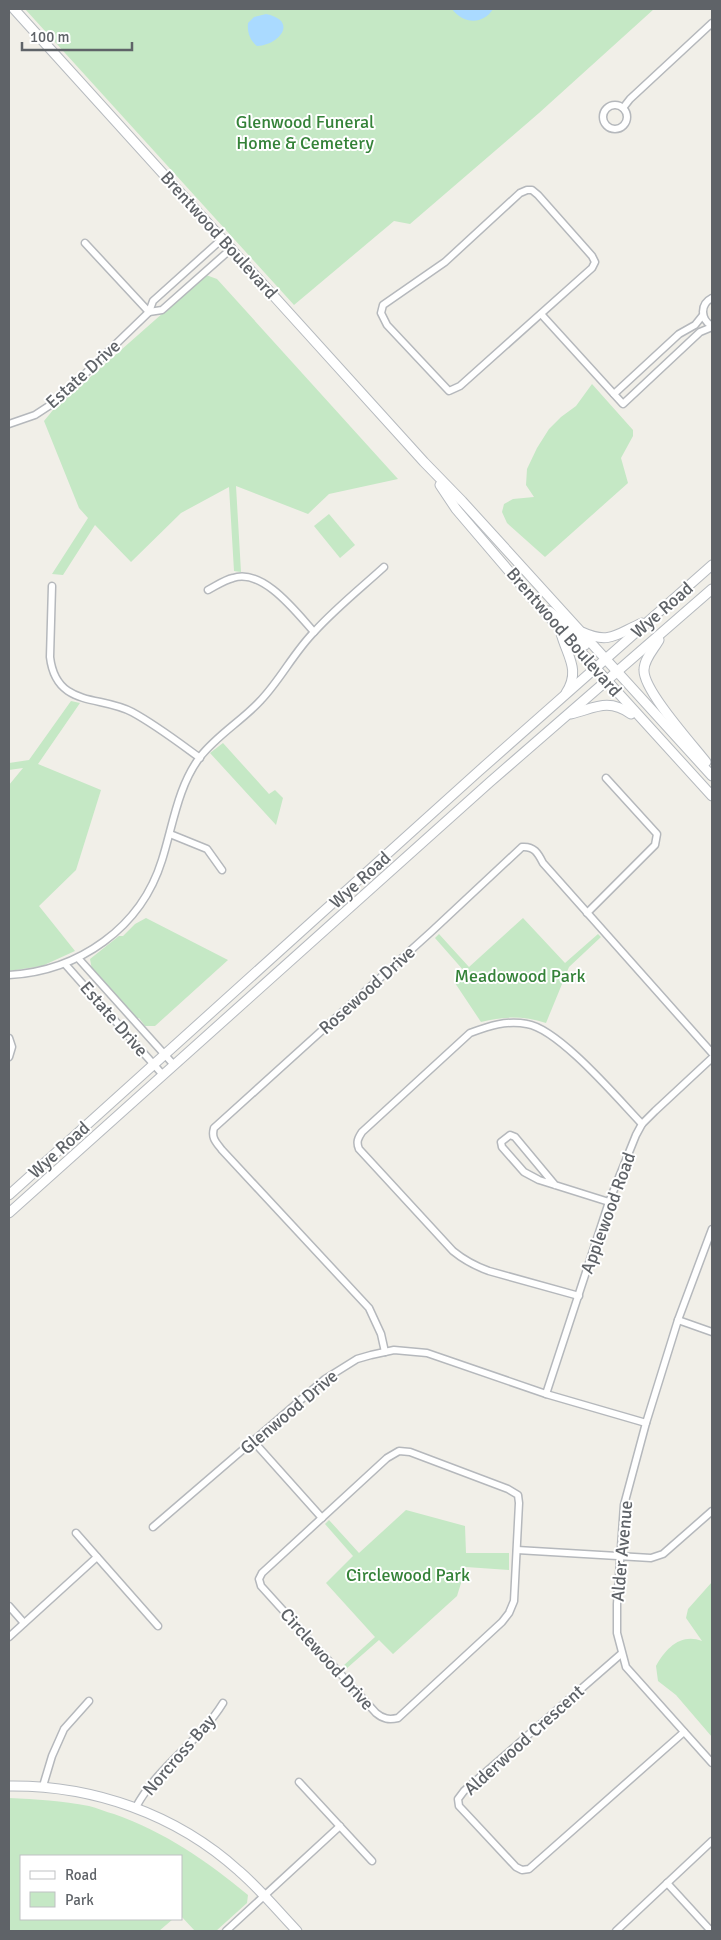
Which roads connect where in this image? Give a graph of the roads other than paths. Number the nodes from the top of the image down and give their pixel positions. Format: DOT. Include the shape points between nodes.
graph roads {
  1 [pos="14,9"];
  2 [pos="712,23"];
  3 [pos="623,108"];
  4 [pos="222,239"];
  5 [pos="85,242"];
  6 [pos="232,248"];
  7 [pos="712,298"];
  8 [pos="149,312"];
  9 [pos="541,314"];
  10 [pos="703,315"];
  11 [pos="712,326"];
  12 [pos="614,394"];
  13 [pos="9,424"];
  14 [pos="424,462"];
  15 [pos="712,565"];
  16 [pos="384,567"];
  17 [pos="52,586"];
  18 [pos="712,588"];
  19 [pos="208,590"];
  20 [pos="532,598"];
  21 [pos="652,619"];
  22 [pos="560,630"];
  23 [pos="314,632"];
  24 [pos="580,632"];
  25 [pos="664,632"];
  26 [pos="601,664"];
  27 [pos="618,672"];
  28 [pos="607,681"];
  29 [pos="557,703"];
  30 [pos="568,714"];
  31 [pos="643,722"];
  32 [pos="200,758"];
  33 [pos="712,770"];
  34 [pos="712,776"];
  35 [pos="606,778"];
  36 [pos="712,796"];
  37 [pos="170,834"];
  38 [pos="222,870"];
  39 [pos="587,913"];
  40 [pos="78,958"];
  41 [pos="65,964"];
  42 [pos="9,975"];
  43 [pos="9,1038"];
  44 [pos="712,1053"];
  45 [pos="164,1055"];
  46 [pos="9,1058"];
  47 [pos="712,1058"];
  48 [pos="154,1065"];
  49 [pos="174,1065"];
  50 [pos="163,1075"];
  51 [pos="642,1124"];
  52 [pos="555,1184"];
  53 [pos="9,1195"];
  54 [pos="608,1202"];
  55 [pos="9,1213"];
  56 [pos="712,1229"];
  57 [pos="579,1296"];
  58 [pos="678,1320"];
  59 [pos="712,1332"];
  60 [pos="385,1352"];
  61 [pos="546,1394"];
  62 [pos="646,1423"];
  63 [pos="254,1442"];
  64 [pos="712,1511"];
  65 [pos="322,1518"];
  66 [pos="153,1527"];
  67 [pos="76,1533"];
  68 [pos="517,1550"];
  69 [pos="621,1556"];
  70 [pos="97,1557"];
  71 [pos="9,1606"];
  72 [pos="24,1623"];
  73 [pos="158,1626"];
  74 [pos="9,1637"];
  75 [pos="621,1654"];
  76 [pos="89,1701"];
  77 [pos="223,1703"];
  78 [pos="684,1732"];
  79 [pos="712,1762"];
  80 [pos="299,1782"];
  81 [pos="9,1786"];
  82 [pos="43,1786"];
  83 [pos="136,1807"];
  84 [pos="340,1826"];
  85 [pos="712,1841"];
  86 [pos="372,1861"];
  87 [pos="667,1883"];
  88 [pos="264,1896"];
  89 [pos="226,1931"];
  90 [pos="297,1931"];
  91 [pos="616,1931"];
  92 [pos="711,1931"];
  1 -- 4 [label="main road, Brentwood Boulevard"];
  2 -- 3 [label="street"];
  4 -- 6 [label="main road, Brentwood Boulevard"];
  4 -- 8 [label="street, Estate Drive" via="153,300"];
  5 -- 8 [label="street"];
  6 -- 8 [label="street, Estate Drive" via="162,310"];
  6 -- 14 [label="main road, Brentwood Boulevard"];
  7 -- 10 [label="street" via="704,305"];
  8 -- 13 [label="street, Estate Drive" via="58,400"];
  9 -- 9 [label="street" via="595,262 532,190 520,193 445,262 383,305 381,313 387,324 448,391 460,386"];
  9 -- 12 [label="street"];
  10 -- 11 [label="street"];
  10 -- 12 [label="street"];
  11 -- 12 [label="street" via="700,332 623,404"];
  14 -- 20 [label="main road, Brentwood Boulevard" via="456,509"];
  14 -- 24 [label="main road, Brentwood Boulevard"];
  15 -- 21 [label="main road, Wye Road"];
  16 -- 23 [label="street, Estate Drive"];
  17 -- 32 [label="street" via="51,668 67,692 130,711"];
  18 -- 25 [label="main road, Wye Road"];
  19 -- 23 [label="street" via="234,577 253,577 281,596"];
  20 -- 22 [label="main road, Brentwood Boulevard"];
  20 -- 26 [label="main road" via="563,622"];
  21 -- 24 [label="main road" via="614,637 596,637"];
  21 -- 26 [label="main road, Wye Road"];
  22 -- 26 [label="main road, Brentwood Boulevard"];
  22 -- 29 [label="main road" via="573,673 567,692"];
  23 -- 32 [label="street, Estate Drive" via="262,700"];
  24 -- 26 [label="main road, Brentwood Boulevard"];
  25 -- 27 [label="main road, Wye Road"];
  25 -- 33 [label="main road" via="646,660 646,682"];
  26 -- 27 [label="main road, Brentwood Boulevard"];
  26 -- 28 [label="main road, Brentwood Boulevard"];
  26 -- 29 [label="main road, Wye Road"];
  27 -- 28 [label="main road, Wye Road"];
  27 -- 34 [label="main road, Brentwood Boulevard"];
  28 -- 30 [label="main road, Wye Road"];
  28 -- 31 [label="main road, Brentwood Boulevard"];
  29 -- 45 [label="main road, Wye Road"];
  30 -- 31 [label="main road" via="614,704"];
  30 -- 49 [label="main road, Wye Road"];
  31 -- 36 [label="main road, Brentwood Boulevard"];
  32 -- 37 [label="street, Estate Drive" via="180,796"];
  35 -- 39 [label="street" via="657,834 655,845"];
  37 -- 38 [label="street" via="207,849"];
  37 -- 40 [label="street, Estate Drive" via="152,885 136,911 115,933"];
  39 -- 44 [label="street, Rosewood Drive"];
  39 -- 60 [label="street, Rosewood Drive" via="543,863 537,851 522,847 214,1128 214,1140 222,1150 369,1308"];
  40 -- 41 [label="street, Estate Drive"];
  40 -- 45 [label="street, Estate Drive"];
  41 -- 42 [label="street, Estate Drive" via="38,972"];
  41 -- 48 [label="street, Estate Drive"];
  43 -- 46 [label="street" via="12,1047"];
  45 -- 48 [label="main road, Wye Road"];
  45 -- 49 [label="street, Estate Drive"];
  47 -- 51 [label="street, Applewood Road"];
  48 -- 50 [label="street, Estate Drive"];
  48 -- 53 [label="main road, Wye Road"];
  49 -- 50 [label="main road, Wye Road"];
  50 -- 55 [label="main road, Wye Road"];
  51 -- 54 [label="street, Applewood Road"];
  51 -- 57 [label="street" via="567,1047 550,1034 528,1024 504,1023 470,1033 358,1138 359,1149 464,1259 476,1267"];
  52 -- 52 [label="street" via="515,1137 504,1138 502,1147 524,1172"];
  52 -- 54 [label="street"];
  54 -- 57 [label="street, Applewood Road"];
  56 -- 58 [label="street, Alder Avenue"];
  57 -- 61 [label="street, Applewood Road"];
  58 -- 59 [label="street"];
  58 -- 62 [label="street, Alder Avenue"];
  60 -- 61 [label="street, Glenwood Drive" via="427,1353"];
  60 -- 63 [label="street, Glenwood Drive" via="357,1359 338,1370"];
  61 -- 62 [label="street, Glenwood Drive"];
  62 -- 69 [label="street, Alder Avenue" via="624,1506"];
  63 -- 65 [label="street"];
  63 -- 66 [label="street, Glenwood Drive"];
  64 -- 69 [label="street" via="663,1554 651,1558"];
  65 -- 68 [label="street, Circlewood Drive" via="387,1458 399,1451 410,1452 518,1495"];
  65 -- 68 [label="street, Circlewood Drive" via="262,1573 259,1578 261,1586 382,1718 398,1718 502,1622 514,1601"];
  67 -- 70 [label="street"];
  68 -- 69 [label="street"];
  69 -- 75 [label="street, Alder Avenue" via="617,1604"];
  70 -- 72 [label="street"];
  70 -- 73 [label="street"];
  71 -- 72 [label="street"];
  72 -- 74 [label="street"];
  75 -- 78 [label="street, Alder Avenue" via="626,1667"];
  75 -- 78 [label="street, Alderwood Crescent" via="464,1792 458,1799 459,1806 516,1867 529,1870"];
  76 -- 82 [label="street" via="64,1729"];
  77 -- 83 [label="street, Norcross Bay" via="212,1720 158,1773"];
  78 -- 79 [label="street, Alder Avenue"];
  80 -- 84 [label="street"];
  81 -- 82 [label="main road"];
  82 -- 83 [label="main road" via="77,1791"];
  83 -- 88 [label="main road" via="197,1840 239,1870"];
  84 -- 86 [label="street"];
  84 -- 88 [label="street"];
  85 -- 87 [label="street"];
  87 -- 91 [label="street"];
  87 -- 92 [label="street"];
  88 -- 89 [label="street"];
  88 -- 90 [label="main road"];
}
